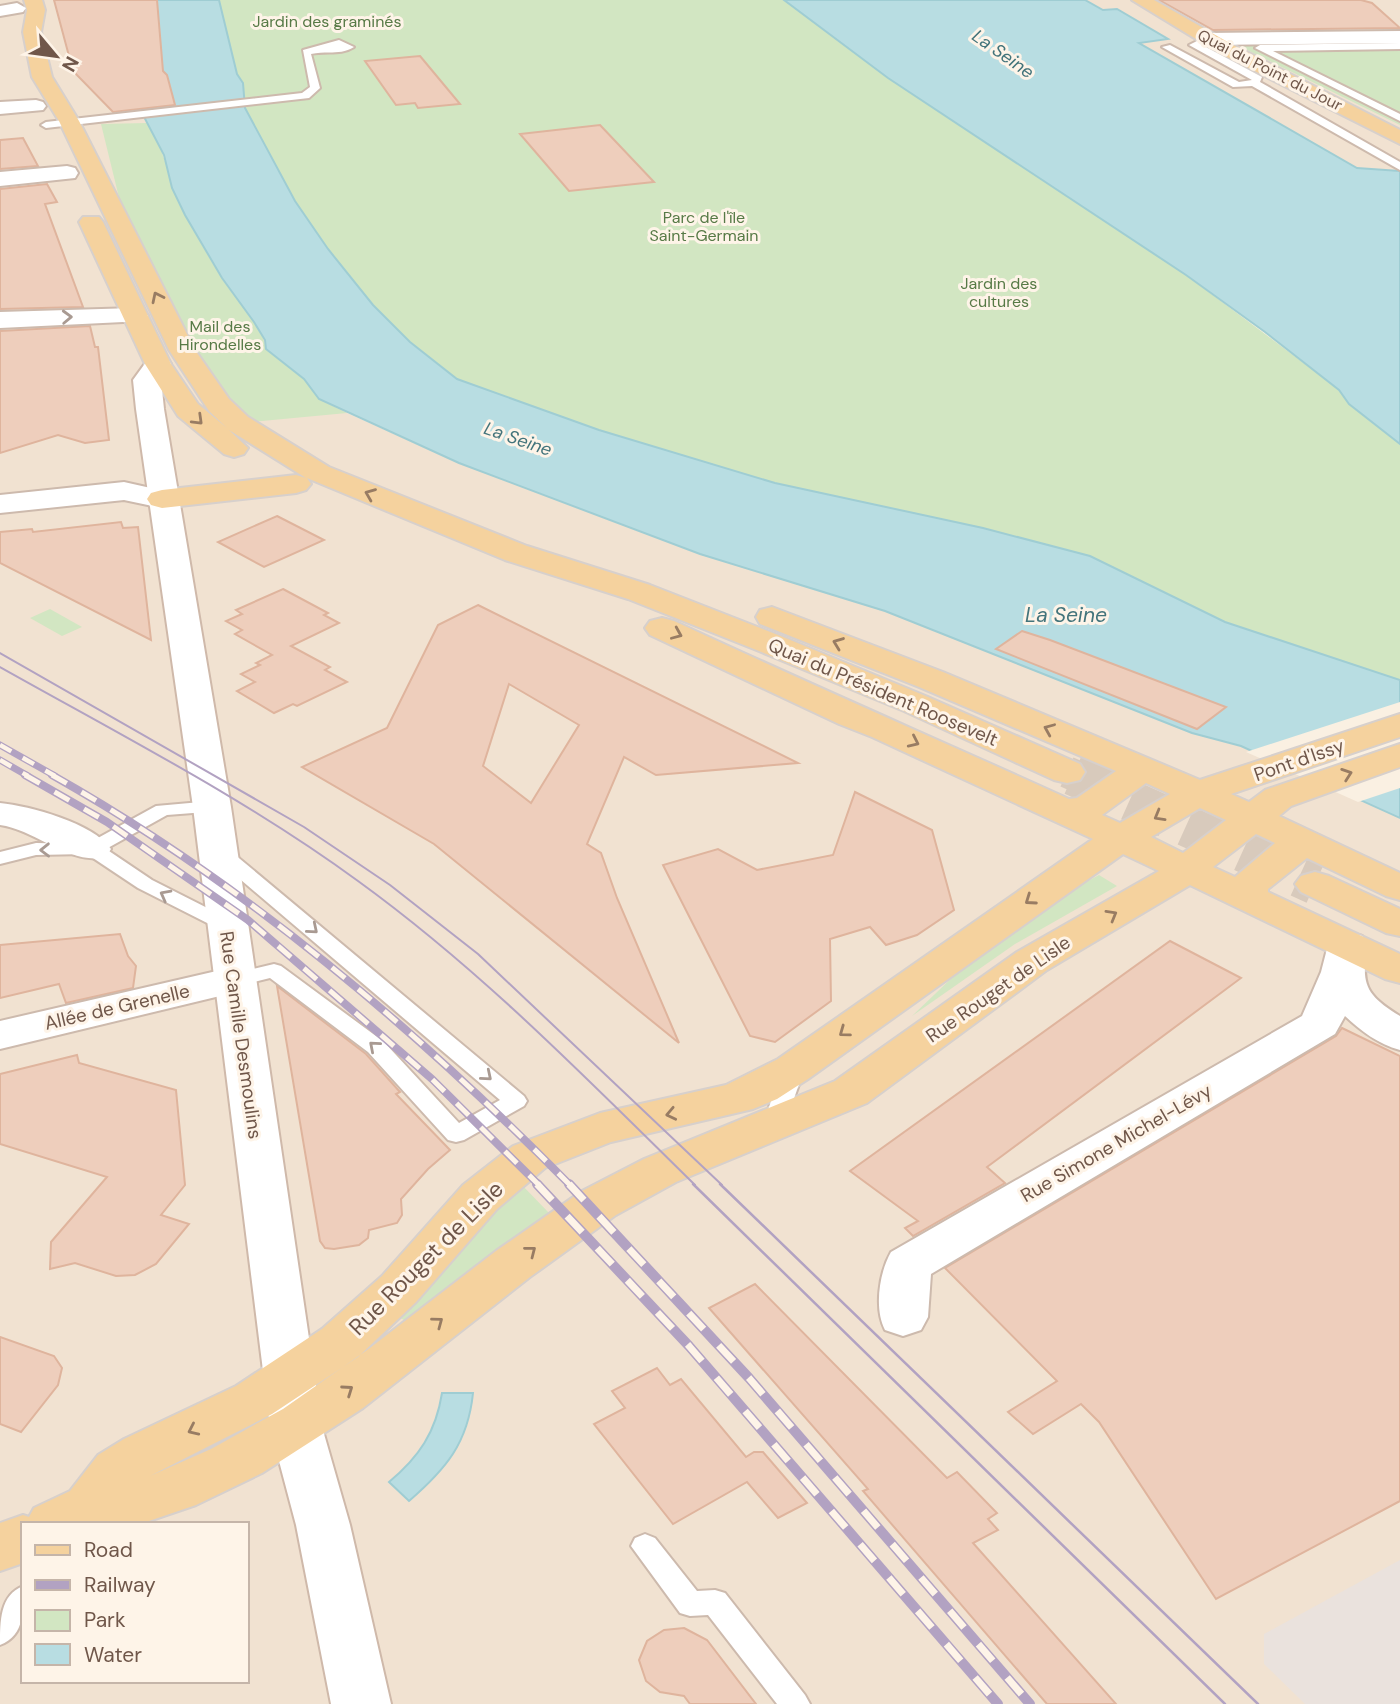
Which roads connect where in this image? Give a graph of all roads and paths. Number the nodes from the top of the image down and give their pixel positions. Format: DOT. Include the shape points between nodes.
graph roads {
  1 [pos="1141,0"];
  2 [pos="17,5"];
  3 [pos="1400,37"];
  4 [pos="1208,39"];
  5 [pos="1400,46"];
  6 [pos="1167,47"];
  7 [pos="320,49"];
  8 [pos="1254,83"];
  9 [pos="36,106"];
  10 [pos="0,108"];
  11 [pos="1400,118"];
  12 [pos="69,121"];
  13 [pos="46,125"];
  14 [pos="1400,138"];
  15 [pos="1400,167"];
  16 [pos="75,173"];
  17 [pos="3,174"];
  18 [pos="135,316"];
  19 [pos="0,320"];
  20 [pos="158,364"];
  21 [pos="296,484"];
  22 [pos="162,499"];
  23 [pos="0,504"];
  24 [pos="0,518"];
  25 [pos="420,526"];
  26 [pos="1400,725"];
  27 [pos="1400,755"];
  28 [pos="1136,766"];
  29 [pos="1067,772"];
  30 [pos="1198,793"];
  31 [pos="212,807"];
  32 [pos="1064,811"];
  33 [pos="0,814"];
  34 [pos="1251,818"];
  35 [pos="1121,838"];
  36 [pos="92,849"];
  37 [pos="217,849"];
  38 [pos="0,858"];
  39 [pos="1313,865"];
  40 [pos="1185,870"];
  41 [pos="1400,888"];
  42 [pos="1248,900"];
  43 [pos="226,925"];
  44 [pos="1400,925"];
  45 [pos="1345,958"];
  46 [pos="1400,970"];
  47 [pos="254,976"];
  48 [pos="0,1035"];
  49 [pos="1400,1036"];
  50 [pos="793,1069"];
  51 [pos="774,1124"];
  52 [pos="903,1317"];
  53 [pos="293,1402"];
  54 [pos="71,1515"];
  55 [pos="21,1539"];
  56 [pos="645,1546"];
  57 [pos="0,1548"];
  58 [pos="21,1601"];
  59 [pos="0,1632"];
  60 [pos="361,1704"];
  61 [pos="795,1704"];
  1 -- 4 [label="main road, Quai du Point du Jour"];
  2 -- 9 [label="main road" via="21,55"];
  2 -- 12 [label="main road" via="36,10 32,32 42,77"];
  3 -- 4 [label="street"];
  4 -- 8 [label="lane" via="1194,45 1258,79"];
  4 -- 14 [label="main road, Quai du Point du Jour"];
  5 -- 11 [label="lane" via="1259,48"];
  6 -- 8 [label="lane" via="1237,85"];
  7 -- 12 [label="lane" via="306,52 315,88 297,97"];
  8 -- 15 [label="lane"];
  9 -- 10 [label="street"];
  9 -- 13 [label="main road"];
  12 -- 13 [label="lane"];
  12 -- 16 [label="main road"];
  13 -- 16 [label="main road"];
  16 -- 17 [label="street"];
  16 -- 18 [label="main road"];
  25 -- 16 [label="main road, one-way" via="319,473 238,423 219,405"];
  19 -- 18 [label="street, one-way"];
  18 -- 20 [label="main road"];
  20 -- 21 [label="main road, one-way" via="188,410 207,429"];
  20 -- 22 [label="street, Rue Camille Desmoulins" via="147,380"];
  21 -- 22 [label="main road"];
  21 -- 25 [label="main road"];
  22 -- 23 [label="street" via="124,491"];
  22 -- 24 [label="street"];
  22 -- 31 [label="street, Rue Camille Desmoulins"];
  28 -- 25 [label="main road, one-way" via="747,607 641,575"];
  25 -- 29 [label="main road, Quai du Président Roosevelt" via="698,615"];
  25 -- 32 [label="main road, one-way" via="429,547 675,632 851,717"];
  26 -- 30 [label="main road, Pont d'Issy"];
  34 -- 27 [label="main road, Pont d'Issy, one-way" via="1278,798"];
  28 -- 30 [label="main road"];
  28 -- 32 [label="main road" via="1133,776 1087,808"];
  30 -- 34 [label="main road"];
  30 -- 35 [label="main road, Rue Rouget de Lisle, one-way"];
  31 -- 36 [label="lane" via="163,810"];
  31 -- 37 [label="street, Rue Camille Desmoulins"];
  32 -- 35 [label="main road"];
  33 -- 36 [label="street" via="48,827"];
  34 -- 39 [label="main road"];
  34 -- 40 [label="main road, Rue Rouget de Lisle"];
  35 -- 40 [label="main road"];
  35 -- 50 [label="main road, Rue Rouget de Lisle, one-way"];
  36 -- 38 [label="lane, one-way" via="36,849"];
  43 -- 36 [label="lane, one-way" via="145,884"];
  37 -- 43 [label="street, Rue Camille Desmoulins"];
  37 -- 47 [label="lane, one-way" via="516,1101 456,1134 376,1047"];
  39 -- 41 [label="main road"];
  39 -- 42 [label="main road" via="1298,846 1248,886"];
  39 -- 44 [label="main road"];
  40 -- 42 [label="main road"];
  51 -- 40 [label="main road, Rue Rouget de Lisle, one-way" via="851,1092 1032,961"];
  42 -- 45 [label="main road"];
  43 -- 47 [label="street, Rue Camille Desmoulins"];
  45 -- 46 [label="main road"];
  45 -- 49 [label="street" via="1352,999"];
  45 -- 52 [label="street, Rue Simone Michel-Lévy" via="1320,1024 908,1265"];
  47 -- 48 [label="street, Allée de Grenelle"];
  47 -- 53 [label="street, Rue Camille Desmoulins"];
  50 -- 51 [label="lane"];
  50 -- 53 [label="main road, Rue Rouget de Lisle, one-way" via="737,1098 600,1129 529,1157 480,1197 420,1266 340,1343"];
  53 -- 51 [label="main road, Rue Rouget de Lisle, one-way" via="373,1372 601,1202 685,1158"];
  53 -- 54 [label="main road, Rue Rouget de Lisle" via="200,1480 147,1500"];
  53 -- 60 [label="street, Rue Camille Desmoulins"];
  55 -- 57 [label="main road"];
  56 -- 61 [label="lane" via="690,1604 715,1602"];
  58 -- 59 [label="lane"];
}
